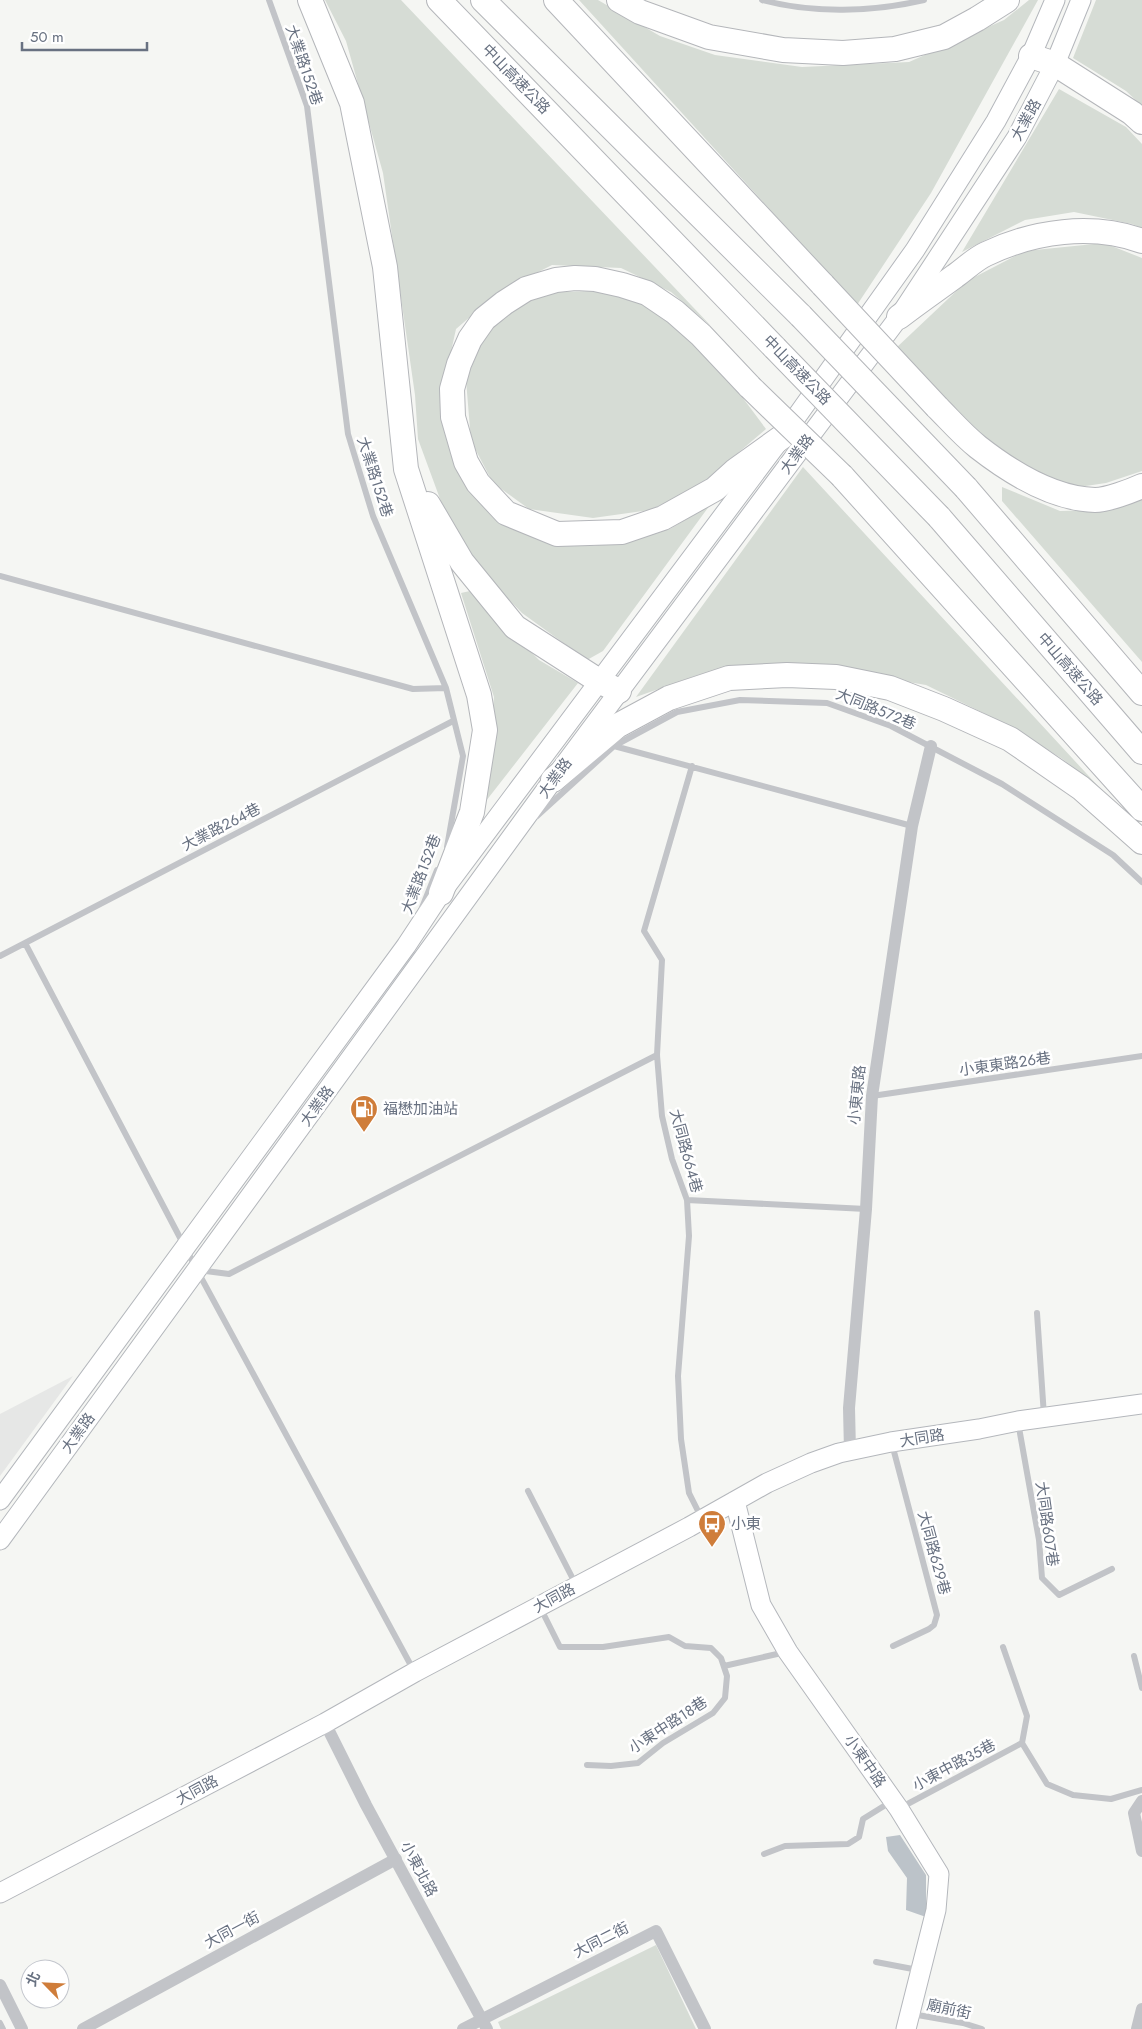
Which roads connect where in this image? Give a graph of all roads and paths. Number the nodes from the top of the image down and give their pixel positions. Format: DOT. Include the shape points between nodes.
graph roads {
  1 [pos="269,0"];
  2 [pos="310,0"];
  3 [pos="439,0"];
  4 [pos="483,0"];
  5 [pos="556,0"];
  6 [pos="619,0"];
  7 [pos="762,0"];
  8 [pos="924,0"];
  9 [pos="1006,0"];
  10 [pos="1055,0"];
  11 [pos="1081,0"];
  12 [pos="1031,56"];
  13 [pos="1055,64"];
  14 [pos="1142,122"];
  15 [pos="1142,241"];
  16 [pos="899,317"];
  17 [pos="782,437"];
  18 [pos="406,468"];
  19 [pos="1142,486"];
  20 [pos="0,576"];
  21 [pos="609,686"];
  22 [pos="446,688"];
  23 [pos="1142,693"];
  24 [pos="453,721"];
  25 [pos="614,746"];
  26 [pos="931,746"];
  27 [pos="1142,752"];
  28 [pos="692,766"];
  29 [pos="554,780"];
  30 [pos="1142,809"];
  31 [pos="912,826"];
  32 [pos="513,837"];
  33 [pos="1142,842"];
  34 [pos="444,854"];
  35 [pos="440,864"];
  36 [pos="1142,882"];
  37 [pos="441,893"];
  38 [pos="25,943"];
  39 [pos="406,946"];
  40 [pos="0,956"];
  41 [pos="657,1055"];
  42 [pos="1142,1056"];
  43 [pos="872,1096"];
  44 [pos="687,1200"];
  45 [pos="866,1209"];
  46 [pos="186,1247"];
  47 [pos="197,1270"];
  48 [pos="1037,1313"];
  49 [pos="78,1394"];
  50 [pos="1142,1404"];
  51 [pos="96,1409"];
  52 [pos="1044,1417"];
  53 [pos="1018,1421"];
  54 [pos="891,1442"];
  55 [pos="850,1451"];
  56 [pos="528,1491"];
  57 [pos="0,1500"];
  58 [pos="735,1501"];
  59 [pos="702,1520"];
  60 [pos="0,1540"];
  61 [pos="1112,1569"];
  62 [pos="577,1586"];
  63 [pos="539,1606"];
  64 [pos="893,1646"];
  65 [pos="1003,1647"];
  66 [pos="788,1652"];
  67 [pos="1134,1656"];
  68 [pos="724,1666"];
  69 [pos="415,1672"];
  70 [pos="1142,1688"];
  71 [pos="325,1723"];
  72 [pos="1022,1744"];
  73 [pos="587,1765"];
  74 [pos="1142,1790"];
  75 [pos="1142,1801"];
  76 [pos="896,1804"];
  77 [pos="1142,1851"];
  78 [pos="764,1854"];
  79 [pos="396,1860"];
  80 [pos="0,1893"];
  81 [pos="876,1962"];
  82 [pos="922,1971"];
  83 [pos="0,1985"];
  84 [pos="1142,2009"];
  85 [pos="909,2022"];
  86 [pos="485,2024"];
  87 [pos="22,2029"];
  88 [pos="83,2029"];
  89 [pos="463,2029"];
  90 [pos="705,2029"];
  91 [pos="982,2029"];
  92 [pos="1137,2029"];
  1 -- 22 [label="lane, 大業路152巷" via="307,106 348,434 373,516"];
  2 -- 18 [label="highway" via="352,103 356,122 385,266"];
  3 -- 27 [label="highway, 中山高速公路, bridge" via="939,518"];
  4 -- 23 [label="highway, bridge" via="802,316 966,488"];
  5 -- 19 [label="highway, bridge" via="977,446 1019,475 1064,495 1096,500"];
  6 -- 9 [label="highway" via="640,12 709,37 783,50 843,53 895,49 944,37"];
  7 -- 8 [label="lane" via="849,11"];
  10 -- 12 [label="main road, 大業路"];
  11 -- 13 [label="main road, 大業路"];
  12 -- 13 [label="highway"];
  12 -- 17 [label="main road, 大業路" via="996,121 915,250"];
  13 -- 14 [label="highway"];
  13 -- 16 [label="main road, 大業路" via="1017,137"];
  15 -- 16 [label="highway" via="1093,230 1017,241 984,254"];
  16 -- 21 [label="main road, 大業路"];
  17 -- 21 [label="main road, 大業路"];
  17 -- 30 [label="highway, bridge" via="715,489 663,518 622,532 557,534 506,513 478,483 466,462 453,417 452,389 458,364 484,319 526,289 575,278 595,279 647,293 702,335 750,387 842,476"];
  18 -- 21 [label="highway" via="462,562 516,627"];
  18 -- 37 [label="highway" via="479,695 485,730 472,812"];
  20 -- 22 [label="lane" via="413,689"];
  21 -- 29 [label="main road, 大業路"];
  21 -- 37 [label="main road, 大業路"];
  22 -- 24 [label="lane, 大業路152巷"];
  24 -- 34 [label="lane, 大業路152巷" via="463,756"];
  24 -- 38 [label="lane, 大業路264巷"];
  25 -- 26 [label="lane, 大同路572巷" via="677,712 740,700 827,703 891,726"];
  25 -- 28 [label="lane"];
  25 -- 32 [label="lane, 大同路572巷"];
  26 -- 31 [label="street, 小東東路"];
  26 -- 36 [label="lane, 大同路572巷" via="1010,789 1113,855"];
  28 -- 31 [label="lane"];
  28 -- 41 [label="lane, 大同路664巷" via="644,931 662,960"];
  29 -- 32 [label="main road, 大業路"];
  29 -- 33 [label="highway" via="617,726 668,698 729,678 836,677 890,688 1010,739 1081,788"];
  31 -- 43 [label="street, 小東東路"];
  32 -- 47 [label="main road, 大業路"];
  35 -- 39 [label="lane, 大業路152巷"];
  37 -- 39 [label="main road, 大業路"];
  38 -- 40 [label="lane, 大業路264巷"];
  38 -- 46 [label="lane"];
  39 -- 46 [label="main road, 大業路"];
  41 -- 44 [label="lane, 大同路664巷" via="662,1116 672,1159"];
  41 -- 47 [label="lane" via="229,1274"];
  42 -- 43 [label="lane, 小東東路26巷"];
  43 -- 45 [label="street, 小東東路"];
  44 -- 45 [label="lane"];
  44 -- 59 [label="lane, 大同路664巷" via="689,1236 678,1385 689,1493"];
  45 -- 55 [label="street, 小東東路" via="849,1408"];
  46 -- 47 [label="lane"];
  46 -- 49 [label="main road, 大業路"];
  47 -- 51 [label="main road, 大業路"];
  47 -- 69 [label="lane"];
  48 -- 52 [label="lane"];
  49 -- 51 [label="main road"];
  49 -- 57 [label="main road, 大業路"];
  50 -- 52 [label="main road, 大同路"];
  51 -- 60 [label="main road, 大業路"];
  52 -- 53 [label="main road, 大同路"];
  53 -- 54 [label="main road, 大同路"];
  53 -- 61 [label="lane, 大同路607巷" via="1039,1540 1042,1578 1059,1595"];
  54 -- 55 [label="main road, 大同路"];
  54 -- 64 [label="lane, 大同路629巷" via="938,1615 934,1626"];
  55 -- 58 [label="main road, 大同路" via="811,1463"];
  56 -- 62 [label="lane"];
  58 -- 59 [label="main road, 大同路"];
  58 -- 66 [label="main road, 小東中路" via="761,1606"];
  59 -- 62 [label="main road, 大同路"];
  62 -- 63 [label="main road, 大同路"];
  63 -- 68 [label="lane" via="560,1647 603,1647 669,1637 685,1646 711,1648"];
  63 -- 69 [label="main road, 大同路"];
  65 -- 72 [label="lane" via="1028,1716"];
  66 -- 68 [label="lane"];
  66 -- 76 [label="main road, 小東中路"];
  67 -- 70 [label="lane"];
  68 -- 73 [label="lane, 小東中路18巷" via="727,1676 725,1698 713,1713 662,1743 638,1763"];
  69 -- 71 [label="main road, 大同路"];
  71 -- 79 [label="street, 小東北路"];
  71 -- 80 [label="main road, 大同路"];
  72 -- 74 [label="lane" via="1047,1784 1073,1795 1111,1799"];
  72 -- 76 [label="lane, 小東中路35巷"];
  75 -- 77 [label="street" via="1134,1813"];
  76 -- 78 [label="lane, 小東中路35巷" via="863,1819 859,1837 848,1844 785,1846"];
  76 -- 82 [label="main road, 小東中路" via="939,1874 936,1910"];
  79 -- 86 [label="street, 小東北路"];
  79 -- 88 [label="street, 大同一街"];
  81 -- 82 [label="lane"];
  82 -- 85 [label="main road, 小東中路"];
  83 -- 87 [label="street"];
  84 -- 92 [label="street"];
  85 -- 91 [label="lane, 廟前街" via="962,2023"];
  86 -- 89 [label="street, 大同二街"];
  86 -- 90 [label="street, 大同二街" via="656,1931"];
}
